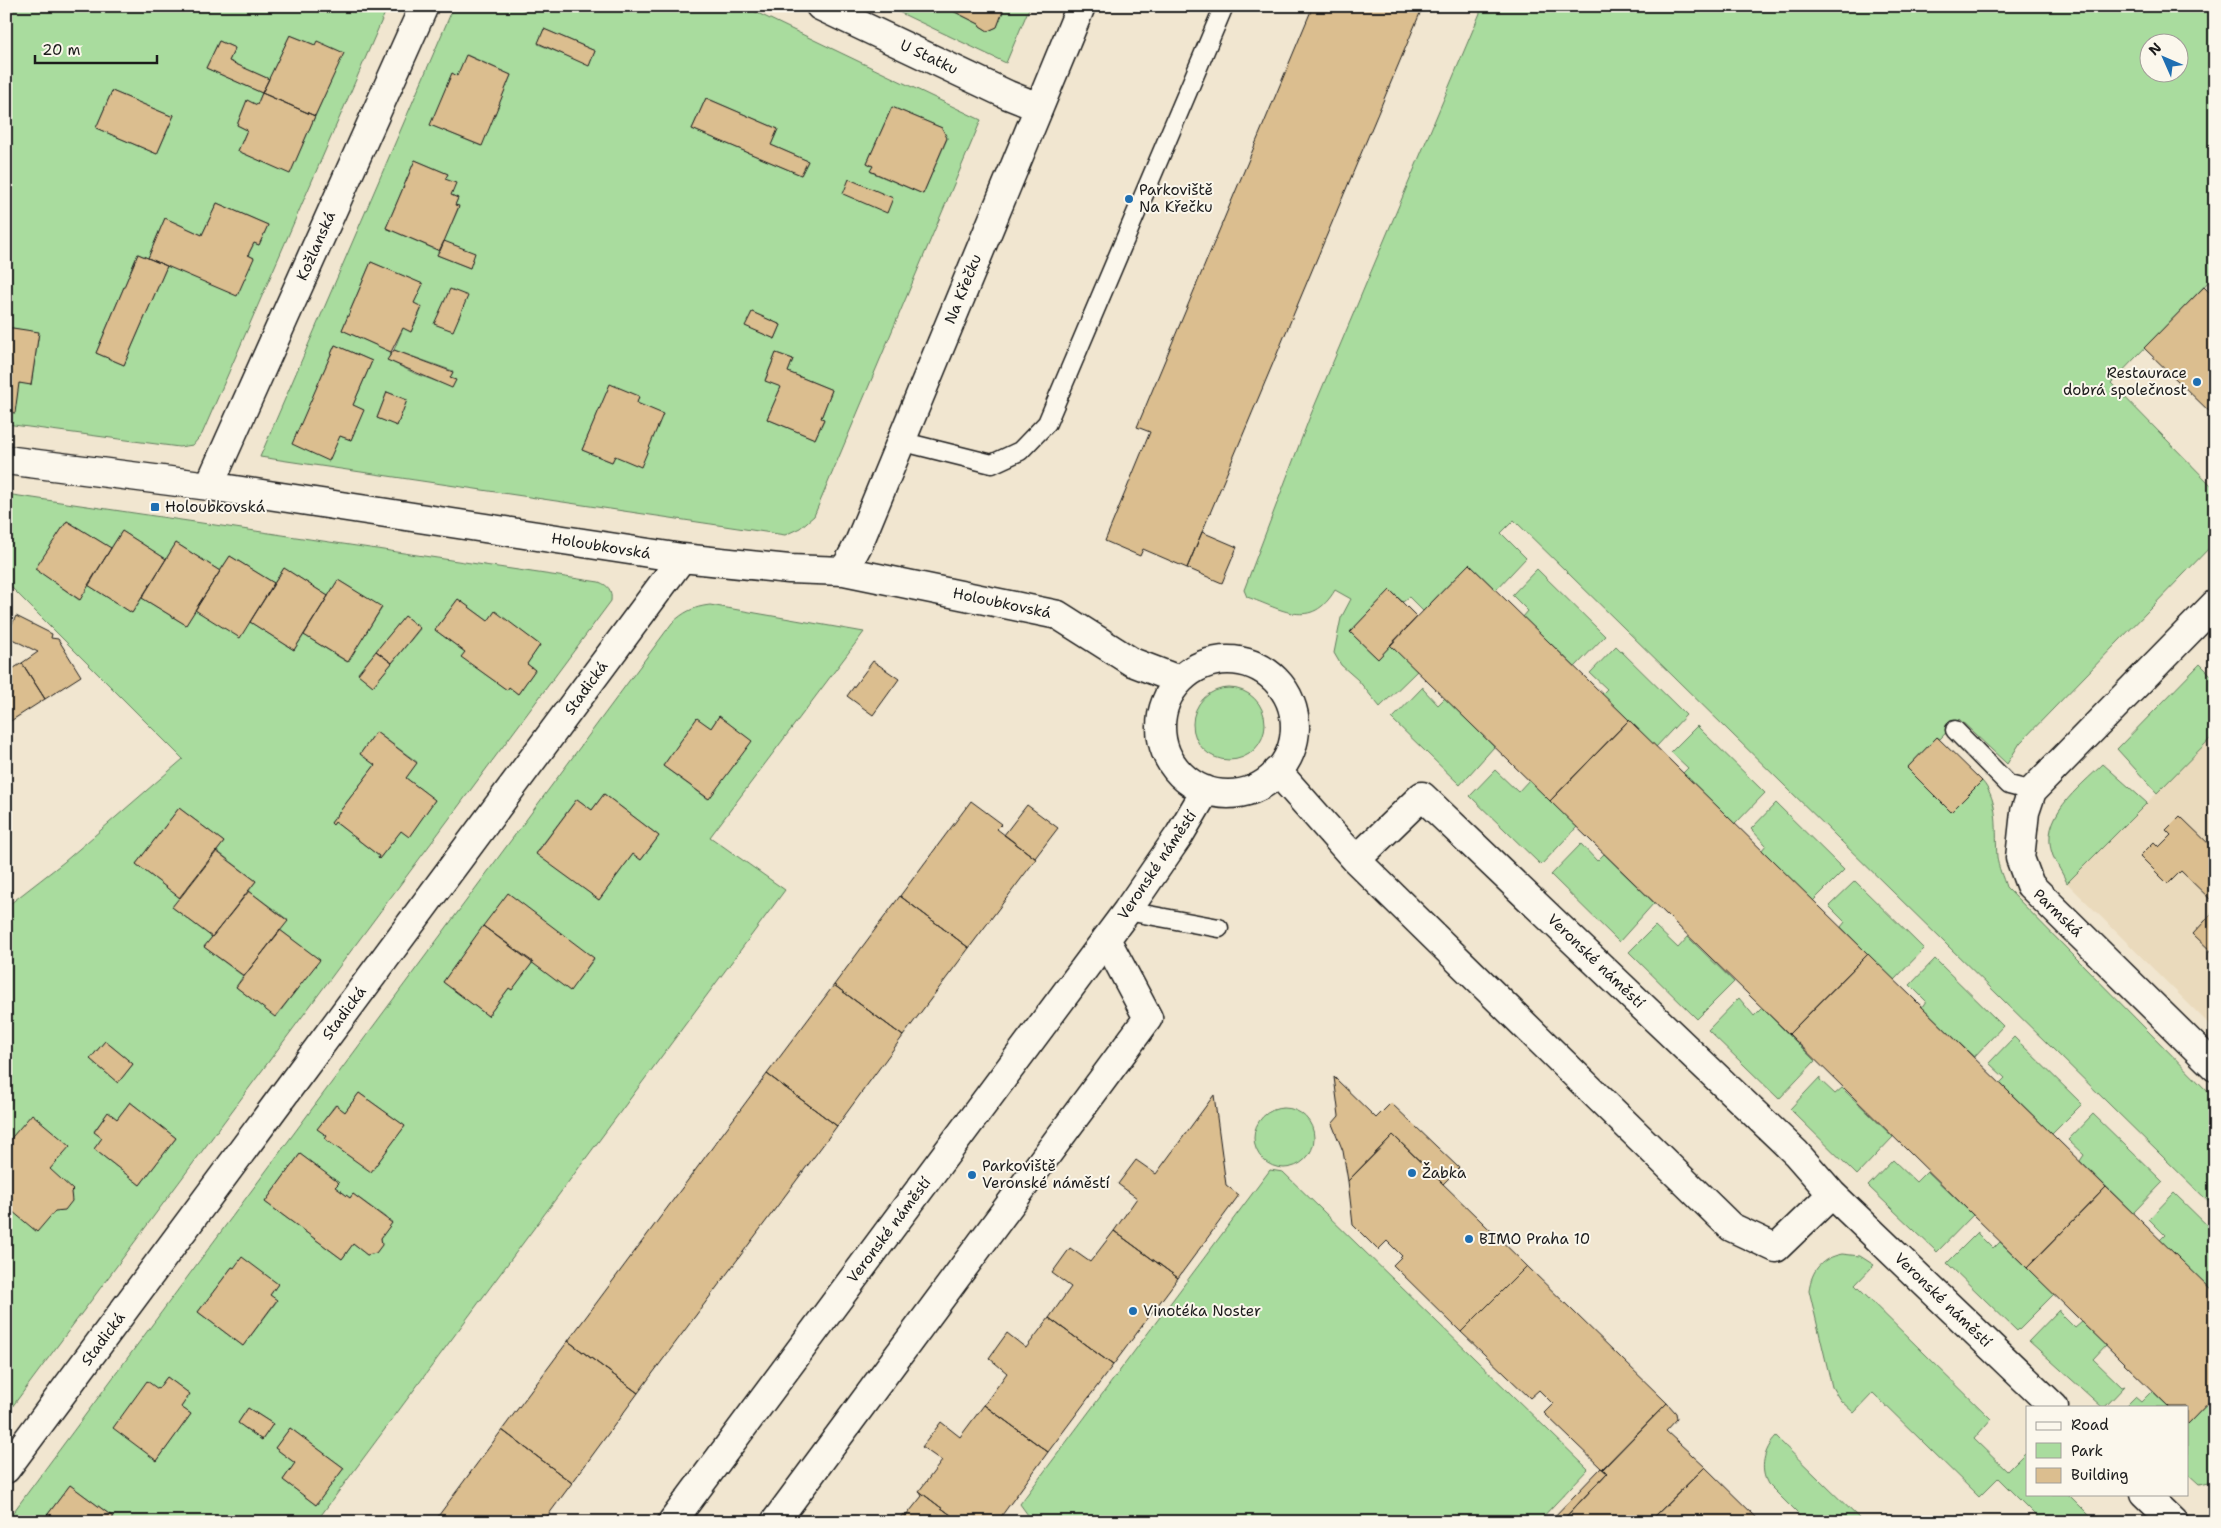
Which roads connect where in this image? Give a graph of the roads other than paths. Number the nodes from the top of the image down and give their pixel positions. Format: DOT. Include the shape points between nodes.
graph roads {
  1 [pos="424,6"];
  2 [pos="820,6"];
  3 [pos="1081,6"];
  4 [pos="1224,6"];
  5 [pos="1038,107"];
  6 [pos="900,441"];
  7 [pos="6,460"];
  8 [pos="209,486"];
  9 [pos="682,558"];
  10 [pos="844,571"];
  11 [pos="2215,604"];
  12 [pos="1179,680"];
  13 [pos="1955,730"];
  14 [pos="1277,771"];
  15 [pos="1206,790"];
  16 [pos="2032,791"];
  17 [pos="1356,860"];
  18 [pos="1127,911"];
  19 [pos="1218,928"];
  20 [pos="1106,939"];
  21 [pos="2215,1067"];
  22 [pos="1832,1194"];
  23 [pos="2053,1406"];
  24 [pos="6,1469"];
  25 [pos="2147,1496"];
  26 [pos="672,1522"];
  27 [pos="775,1522"];
  28 [pos="2174,1522"];
  1 -- 8 [label="street, Kožlanská"];
  2 -- 5 [label="street, U Statku"];
  3 -- 5 [label="street, Na Křečku"];
  4 -- 6 [label="lane" via="1047,423 1020,451 992,464"];
  5 -- 6 [label="street, Na Křečku"];
  6 -- 10 [label="street, Na Křečku" via="859,543"];
  7 -- 8 [label="street, Holoubkovská"];
  8 -- 9 [label="street, Holoubkovská"];
  9 -- 10 [label="street, Holoubkovská"];
  9 -- 24 [label="street, Stadická"];
  10 -- 12 [label="street, Holoubkovská" via="1058,615 1132,662"];
  11 -- 16 [label="street, Parmská"];
  12 -- 14 [label="street" via="1198,666 1220,660 1243,661 1264,670 1282,686 1292,706 1295,729 1290,752"];
  12 -- 15 [label="street" via="1166,699 1160,720 1162,743 1171,764 1187,780"];
  13 -- 16 [label="lane" via="2009,785"];
  14 -- 15 [label="street" via="1263,784 1245,792 1225,794"];
  14 -- 17 [label="street"];
  15 -- 18 [label="street, Veronské náměstí"];
  16 -- 21 [label="street, Parmská" via="2025,812 2020,858 2030,885"];
  17 -- 22 [label="street" via="1731,1227 1776,1248"];
  17 -- 22 [label="street, Veronské náměstí" via="1422,796 1796,1153"];
  18 -- 19 [label="lane"];
  18 -- 20 [label="street, Veronské náměstí"];
  20 -- 26 [label="street, Veronské náměstí"];
  20 -- 27 [label="street" via="1148,1018"];
  22 -- 23 [label="street, Veronské náměstí"];
  25 -- 28 [label="street"];
}
